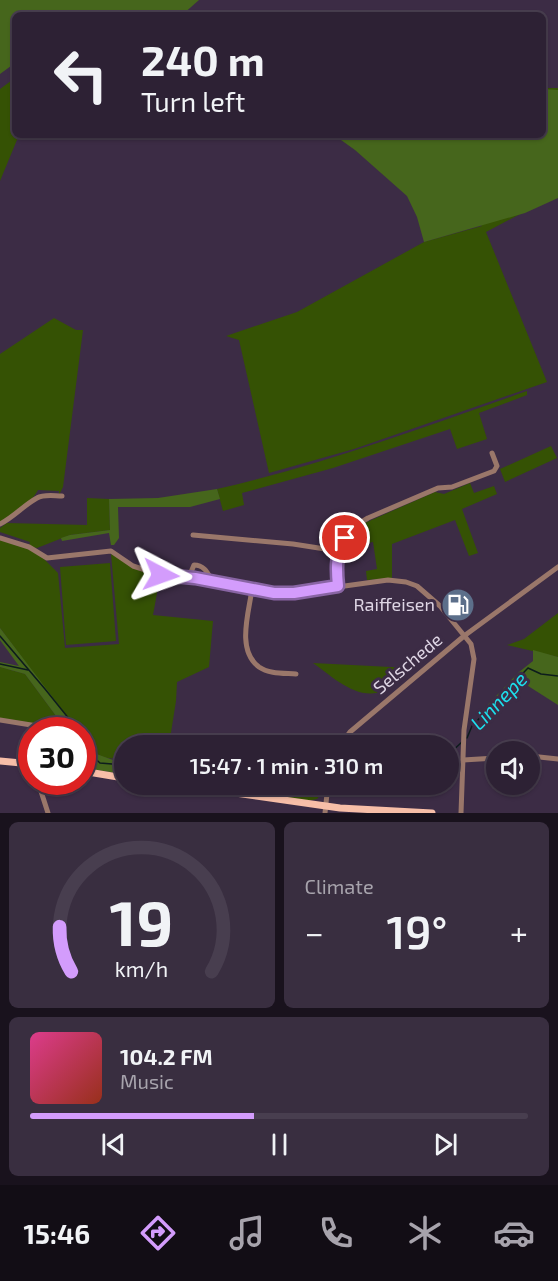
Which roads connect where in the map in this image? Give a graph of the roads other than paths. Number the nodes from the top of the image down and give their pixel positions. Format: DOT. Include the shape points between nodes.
graph roads {
  1 [pos="492,453"];
  2 [pos="62,496"];
  3 [pos="0,524"];
  4 [pos="193,536"];
  5 [pos="0,538"];
  6 [pos="338,551"];
  7 [pos="558,567"];
  8 [pos="195,578"];
  9 [pos="213,582"];
  10 [pos="338,586"];
  11 [pos="252,589"];
  12 [pos="464,636"];
  13 [pos="296,674"];
  14 [pos="0,720"];
  15 [pos="18,723"];
  16 [pos="348,735"];
  17 [pos="540,757"];
  18 [pos="486,759"];
  19 [pos="558,759"];
  20 [pos="463,760"];
  21 [pos="0,761"];
  22 [pos="18,763"];
  23 [pos="96,773"];
  24 [pos="114,776"];
  25 [pos="42,795"];
  26 [pos="237,795"];
  27 [pos="327,795"];
  28 [pos="325,810"];
  29 [pos="48,813"];
  30 [pos="432,813"];
  31 [pos="461,813"];
  1 -- 6 [label="street" via="497,466 494,471 452,487 438,488 368,518 355,526"];
  2 -- 3 [label="street" via="37,498"];
  4 -- 6 [label="street"];
  5 -- 8 [label="street" via="29,547 47,558 111,551 133,566 161,575"];
  6 -- 10 [label="street"];
  7 -- 12 [label="street, Selschede"];
  8 -- 9 [label="street"];
  8 -- 9 [label="street" via="191,568 200,565"];
  9 -- 11 [label="street"];
  10 -- 11 [label="street" via="294,593"];
  10 -- 12 [label="street" via="388,580 417,586"];
  11 -- 13 [label="street" via="245,640 252,660 270,672"];
  12 -- 16 [label="street, Selschede"];
  12 -- 20 [label="street" via="471,644 474,659"];
  14 -- 15 [label="street"];
  17 -- 19 [label="street"];
  18 -- 20 [label="street"];
  20 -- 31 [label="street"];
  21 -- 22 [label="main road"];
  23 -- 24 [label="main road"];
  25 -- 29 [label="street"];
  26 -- 28 [label="main road"];
  27 -- 28 [label="street"];
  28 -- 30 [label="main road"];
}
